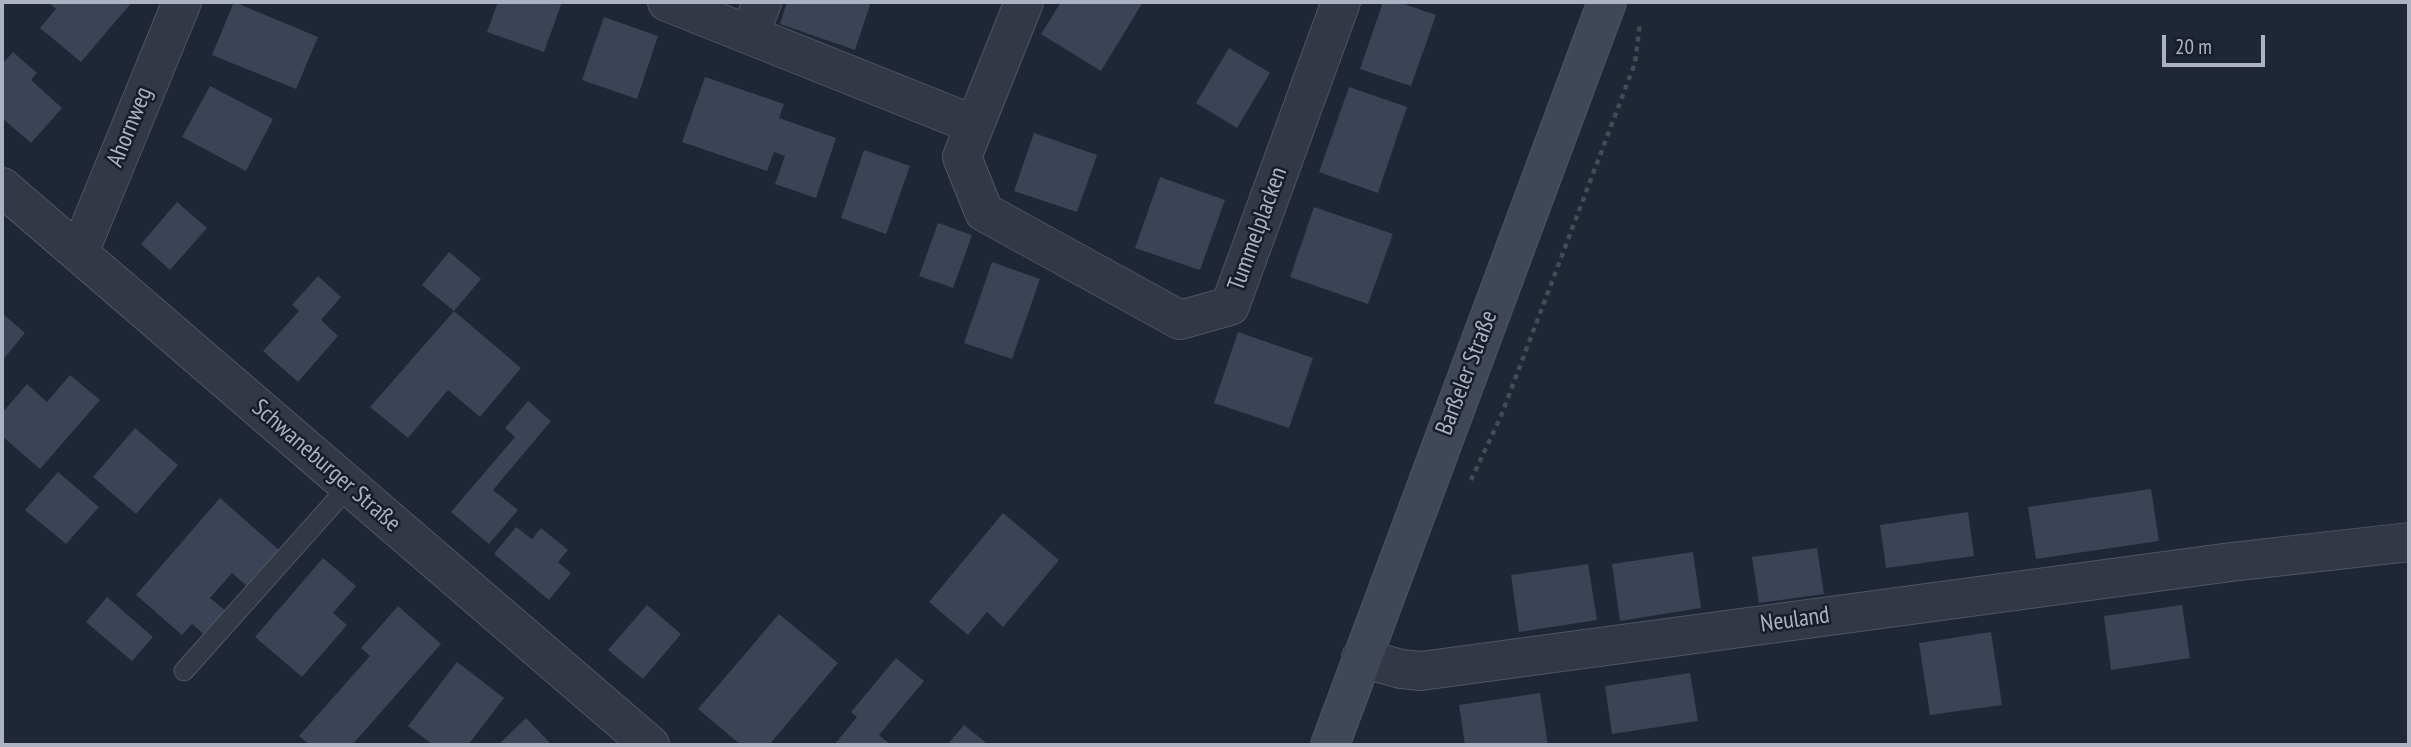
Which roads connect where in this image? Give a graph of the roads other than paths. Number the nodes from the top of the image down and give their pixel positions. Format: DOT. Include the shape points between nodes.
graph roads {
  1 [pos="181,2"];
  2 [pos="1024,2"];
  3 [pos="1341,2"];
  4 [pos="1607,2"];
  5 [pos="682,4"];
  6 [pos="756,18"];
  7 [pos="975,125"];
  8 [pos="2,187"];
  9 [pos="79,253"];
  10 [pos="349,486"];
  11 [pos="2409,542"];
  12 [pos="1361,658"];
  13 [pos="184,671"];
  14 [pos="650,745"];
  15 [pos="1329,745"];
  1 -- 9 [label="street, Ahornweg"];
  2 -- 7 [label="street, Tummelplacken"];
  3 -- 7 [label="street, Tummelplacken" via="1230,306 1180,320 984,212 962,157"];
  4 -- 12 [label="main road, Barßeler Straße"];
  5 -- 6 [label="street"];
  6 -- 7 [label="street"];
  8 -- 9 [label="street, Schwaneburger Straße"];
  9 -- 10 [label="street, Schwaneburger Straße"];
  10 -- 13 [label="lane"];
  10 -- 14 [label="street, Schwaneburger Straße"];
  11 -- 12 [label="street, Neuland" via="1421,671"];
  12 -- 15 [label="main road, Barßeler Straße"];
}
